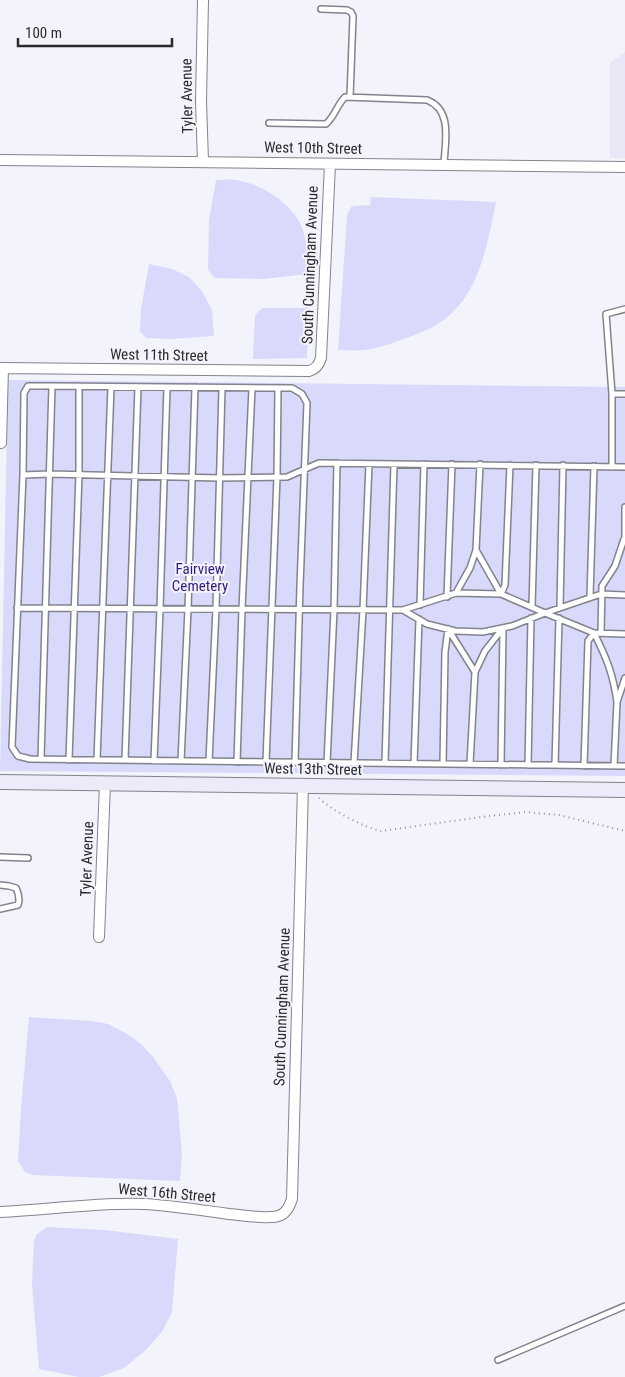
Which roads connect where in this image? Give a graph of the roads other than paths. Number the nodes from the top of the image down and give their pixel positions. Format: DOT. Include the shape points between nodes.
graph roads {
  1 [pos="203,0"];
  2 [pos="322,9"];
  3 [pos="350,97"];
  4 [pos="269,123"];
  5 [pos="0,160"];
  6 [pos="204,162"];
  7 [pos="330,164"];
  8 [pos="444,164"];
  9 [pos="625,167"];
  10 [pos="625,310"];
  11 [pos="317,367"];
  12 [pos="1,368"];
  13 [pos="52,386"];
  14 [pos="79,386"];
  15 [pos="111,387"];
  16 [pos="138,387"];
  17 [pos="167,387"];
  18 [pos="195,387"];
  19 [pos="222,388"];
  20 [pos="252,388"];
  21 [pos="278,388"];
  22 [pos="612,394"];
  23 [pos="625,394"];
  24 [pos="1,443"];
  25 [pos="337,463"];
  26 [pos="369,464"];
  27 [pos="394,464"];
  28 [pos="424,464"];
  29 [pos="452,464"];
  30 [pos="480,464"];
  31 [pos="510,465"];
  32 [pos="536,465"];
  33 [pos="563,466"];
  34 [pos="594,466"];
  35 [pos="612,466"];
  36 [pos="625,466"];
  37 [pos="304,470"];
  38 [pos="50,474"];
  39 [pos="79,474"];
  40 [pos="23,475"];
  41 [pos="108,475"];
  42 [pos="135,477"];
  43 [pos="164,477"];
  44 [pos="191,477"];
  45 [pos="277,477"];
  46 [pos="219,478"];
  47 [pos="248,478"];
  48 [pos="625,506"];
  49 [pos="625,540"];
  50 [pos="476,550"];
  51 [pos="456,593"];
  52 [pos="500,594"];
  53 [pos="601,594"];
  54 [pos="625,594"];
  55 [pos="447,597"];
  56 [pos="590,597"];
  57 [pos="420,605"];
  58 [pos="532,607"];
  59 [pos="560,607"];
  60 [pos="17,608"];
  61 [pos="46,608"];
  62 [pos="74,608"];
  63 [pos="102,608"];
  64 [pos="130,609"];
  65 [pos="160,609"];
  66 [pos="188,609"];
  67 [pos="216,609"];
  68 [pos="242,609"];
  69 [pos="272,610"];
  70 [pos="299,610"];
  71 [pos="334,610"];
  72 [pos="363,610"];
  73 [pos="390,610"];
  74 [pos="403,610"];
  75 [pos="545,613"];
  76 [pos="530,618"];
  77 [pos="558,618"];
  78 [pos="419,620"];
  79 [pos="503,628"];
  80 [pos="448,629"];
  81 [pos="594,633"];
  82 [pos="601,633"];
  83 [pos="625,634"];
  84 [pos="475,672"];
  85 [pos="625,678"];
  86 [pos="617,702"];
  87 [pos="41,759"];
  88 [pos="69,760"];
  89 [pos="97,760"];
  90 [pos="125,760"];
  91 [pos="154,761"];
  92 [pos="181,761"];
  93 [pos="209,761"];
  94 [pos="237,762"];
  95 [pos="266,762"];
  96 [pos="295,762"];
  97 [pos="326,763"];
  98 [pos="354,763"];
  99 [pos="385,764"];
  100 [pos="414,764"];
  101 [pos="443,764"];
  102 [pos="470,764"];
  103 [pos="500,765"];
  104 [pos="528,765"];
  105 [pos="555,765"];
  106 [pos="584,766"];
  107 [pos="614,766"];
  108 [pos="625,766"];
  109 [pos="0,782"];
  110 [pos="104,783"];
  111 [pos="303,788"];
  112 [pos="625,790"];
  113 [pos="0,857"];
  114 [pos="28,858"];
  115 [pos="0,885"];
  116 [pos="0,909"];
  117 [pos="99,937"];
  118 [pos="0,1212"];
  119 [pos="272,1217"];
  120 [pos="625,1306"];
  121 [pos="498,1360"];
  1 -- 6 [label="street, Tyler Avenue" via="201,101"];
  2 -- 3 [label="lane" via="347,10 353,16"];
  3 -- 4 [label="lane" via="341,100 326,124"];
  3 -- 8 [label="lane" via="433,102 446,122"];
  5 -- 6 [label="street, West 10th Street"];
  6 -- 7 [label="street, West 10th Street"];
  7 -- 8 [label="street, West 10th Street"];
  7 -- 11 [label="street, South Cunningham Avenue" via="321,358"];
  8 -- 9 [label="street, West 10th Street"];
  10 -- 22 [label="lane" via="606,314"];
  11 -- 12 [label="street, West 11th Street" via="309,371"];
  12 -- 24 [label="street"];
  13 -- 14 [label="lane"];
  13 -- 38 [label="lane"];
  13 -- 40 [label="lane" via="28,386 24,393"];
  14 -- 15 [label="lane"];
  14 -- 39 [label="lane"];
  15 -- 16 [label="lane"];
  15 -- 41 [label="lane"];
  16 -- 17 [label="lane"];
  16 -- 42 [label="lane"];
  17 -- 18 [label="lane"];
  17 -- 43 [label="lane"];
  18 -- 19 [label="lane"];
  18 -- 44 [label="lane"];
  19 -- 20 [label="lane"];
  19 -- 46 [label="lane"];
  20 -- 21 [label="lane"];
  20 -- 47 [label="lane"];
  21 -- 37 [label="lane" via="292,388 308,403"];
  21 -- 45 [label="lane"];
  22 -- 23 [label="lane"];
  22 -- 35 [label="lane"];
  25 -- 26 [label="lane"];
  25 -- 37 [label="lane" via="319,463"];
  25 -- 71 [label="lane"];
  26 -- 27 [label="lane"];
  26 -- 72 [label="lane"];
  27 -- 28 [label="lane"];
  27 -- 73 [label="lane"];
  28 -- 29 [label="lane"];
  28 -- 57 [label="lane"];
  29 -- 30 [label="lane"];
  29 -- 55 [label="lane"];
  30 -- 31 [label="lane"];
  30 -- 50 [label="lane"];
  31 -- 32 [label="lane"];
  31 -- 52 [label="lane" via="505,585"];
  32 -- 33 [label="lane"];
  32 -- 58 [label="lane"];
  33 -- 34 [label="lane"];
  33 -- 59 [label="lane"];
  34 -- 35 [label="lane"];
  34 -- 56 [label="lane"];
  35 -- 36 [label="lane"];
  37 -- 45 [label="lane" via="287,477"];
  37 -- 70 [label="lane"];
  38 -- 39 [label="lane"];
  38 -- 40 [label="lane"];
  38 -- 61 [label="lane"];
  39 -- 41 [label="lane"];
  39 -- 62 [label="lane"];
  40 -- 60 [label="lane"];
  41 -- 42 [label="lane"];
  41 -- 63 [label="lane"];
  42 -- 43 [label="lane"];
  42 -- 64 [label="lane"];
  43 -- 44 [label="lane"];
  43 -- 65 [label="lane"];
  44 -- 46 [label="lane"];
  44 -- 66 [label="lane"];
  45 -- 47 [label="lane"];
  45 -- 69 [label="lane"];
  46 -- 47 [label="lane"];
  46 -- 67 [label="lane"];
  47 -- 68 [label="lane"];
  48 -- 49 [label="lane"];
  49 -- 53 [label="lane"];
  50 -- 51 [label="lane"];
  50 -- 52 [label="lane"];
  51 -- 52 [label="lane"];
  51 -- 55 [label="lane"];
  52 -- 58 [label="lane"];
  53 -- 54 [label="lane"];
  53 -- 56 [label="lane"];
  53 -- 82 [label="lane"];
  55 -- 57 [label="lane"];
  56 -- 59 [label="lane"];
  57 -- 74 [label="lane"];
  58 -- 75 [label="lane"];
  59 -- 75 [label="lane"];
  60 -- 61 [label="lane"];
  60 -- 87 [label="lane" via="12,747 18,756"];
  61 -- 62 [label="lane"];
  61 -- 87 [label="lane"];
  62 -- 63 [label="lane"];
  62 -- 88 [label="lane"];
  63 -- 64 [label="lane"];
  63 -- 89 [label="lane"];
  64 -- 65 [label="lane"];
  64 -- 90 [label="lane"];
  65 -- 66 [label="lane"];
  65 -- 91 [label="lane"];
  66 -- 67 [label="lane"];
  66 -- 92 [label="lane"];
  67 -- 68 [label="lane"];
  67 -- 93 [label="lane"];
  68 -- 69 [label="lane"];
  68 -- 94 [label="lane"];
  69 -- 70 [label="lane"];
  69 -- 95 [label="lane"];
  70 -- 71 [label="lane"];
  70 -- 96 [label="lane"];
  71 -- 72 [label="lane"];
  71 -- 97 [label="lane"];
  72 -- 73 [label="lane"];
  72 -- 98 [label="lane"];
  73 -- 74 [label="lane"];
  73 -- 99 [label="lane"];
  74 -- 78 [label="lane"];
  75 -- 76 [label="lane"];
  75 -- 77 [label="lane"];
  76 -- 79 [label="lane"];
  76 -- 104 [label="lane"];
  77 -- 81 [label="lane"];
  77 -- 105 [label="lane"];
  78 -- 80 [label="lane"];
  78 -- 100 [label="lane"];
  79 -- 80 [label="lane" via="484,632"];
  79 -- 84 [label="lane" via="485,651"];
  79 -- 103 [label="lane"];
  80 -- 84 [label="lane"];
  80 -- 101 [label="lane"];
  81 -- 82 [label="lane"];
  81 -- 86 [label="lane" via="606,657"];
  81 -- 106 [label="lane" via="588,640"];
  82 -- 83 [label="lane"];
  84 -- 102 [label="lane"];
  85 -- 86 [label="lane"];
  86 -- 107 [label="lane"];
  87 -- 88 [label="lane"];
  88 -- 89 [label="lane"];
  89 -- 90 [label="lane"];
  90 -- 91 [label="lane"];
  91 -- 92 [label="lane"];
  92 -- 93 [label="lane"];
  93 -- 94 [label="lane"];
  94 -- 95 [label="lane"];
  95 -- 96 [label="lane"];
  96 -- 97 [label="lane"];
  97 -- 98 [label="lane"];
  98 -- 99 [label="lane"];
  99 -- 100 [label="lane"];
  100 -- 101 [label="lane"];
  101 -- 102 [label="lane"];
  102 -- 103 [label="lane"];
  103 -- 104 [label="lane"];
  104 -- 105 [label="lane"];
  105 -- 106 [label="lane"];
  106 -- 107 [label="lane"];
  107 -- 108 [label="lane"];
  109 -- 110 [label="street, West 13th Street"];
  110 -- 111 [label="street, West 13th Street"];
  110 -- 117 [label="street, Tyler Avenue"];
  111 -- 112 [label="street, West 13th Street"];
  111 -- 119 [label="street, South Cunningham Avenue" via="292,1200 284,1214"];
  113 -- 114 [label="lane"];
  115 -- 116 [label="lane" via="16,888 19,893 18,905"];
  118 -- 119 [label="street, West 16th Street" via="119,1203"];
  120 -- 121 [label="lane"];
}
